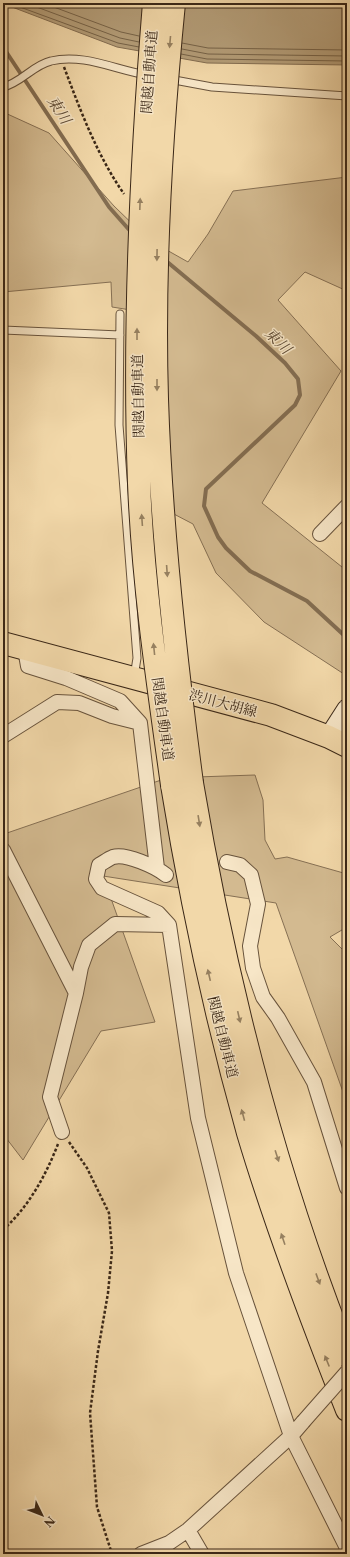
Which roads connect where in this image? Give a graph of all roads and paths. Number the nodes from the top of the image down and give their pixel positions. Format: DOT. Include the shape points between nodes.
graph roads {
  1 [pos="154,3"];
  2 [pos="174,3"];
  3 [pos="60,59"];
  4 [pos="3,87"];
  5 [pos="347,96"];
  6 [pos="126,197"];
  7 [pos="120,314"];
  8 [pos="3,330"];
  9 [pos="120,335"];
  10 [pos="347,506"];
  11 [pos="320,534"];
  12 [pos="3,643"];
  13 [pos="24,649"];
  14 [pos="134,678"];
  15 [pos="347,709"];
  16 [pos="140,723"];
  17 [pos="3,736"];
  18 [pos="338,741"];
  19 [pos="182,784"];
  20 [pos="3,850"];
  21 [pos="227,862"];
  22 [pos="168,925"];
  23 [pos="76,993"];
  24 [pos="62,1132"];
  25 [pos="347,1188"];
  26 [pos="3,1230"];
  27 [pos="347,1356"];
  28 [pos="347,1372"];
  29 [pos="347,1410"];
  30 [pos="291,1436"];
  31 [pos="188,1530"];
  32 [pos="347,1548"];
  33 [pos="112,1554"];
  34 [pos="141,1554"];
  35 [pos="202,1554"];
  19 -- 1 [label="main road, 関越自動車道, one-way, bridge" via="146,578 140,486 137,390 140,199"];
  2 -- 19 [label="main road, 関越自動車道, one-way, bridge" via="159,195 157,398 168,580 178,675"];
  3 -- 4 [label="lane" via="50,61 14,85"];
  3 -- 5 [label="lane" via="91,61 126,72 212,87"];
  3 -- 6 [label="path" via="90,135 112,177"];
  7 -- 9 [label="lane"];
  8 -- 9 [label="lane"];
  9 -- 14 [label="lane" via="119,425 137,658"];
  10 -- 11 [label="street"];
  12 -- 13 [label="main road, 渋川大胡線"];
  13 -- 14 [label="main road, 渋川大胡線"];
  13 -- 16 [label="street" via="28,666 66,678 120,701"];
  14 -- 18 [label="main road, 渋川大胡線" via="271,715"];
  15 -- 18 [label="street"];
  16 -- 17 [label="street" via="112,716 79,703 58,702"];
  16 -- 22 [label="street" via="162,872 129,858 114,856 99,865 96,879 102,888 158,912"];
  19 -- 27 [label="main road, 関越自動車道, one-way" via="205,860 243,1032 268,1127 301,1232"];
  29 -- 19 [label="main road, 関越自動車道, one-way" via="282,1238 249,1134 223,1038 182,850"];
  20 -- 23 [label="street"];
  21 -- 25 [label="street" via="240,865 251,875 258,904 250,946 253,968 263,997 278,1018 314,1082"];
  22 -- 23 [label="street" via="114,924 90,945 81,967"];
  22 -- 30 [label="street" via="198,1118 236,1272"];
  23 -- 24 [label="street" via="50,1097"];
  24 -- 26 [label="path" via="48,1170 26,1207"];
  24 -- 33 [label="path" via="87,1168 110,1213 112,1251 108,1293 90,1413 97,1507"];
  28 -- 30 [label="street, bridge"];
  30 -- 31 [label="street"];
  30 -- 32 [label="street"];
  31 -- 34 [label="street" via="169,1543"];
  31 -- 35 [label="street"];
}
